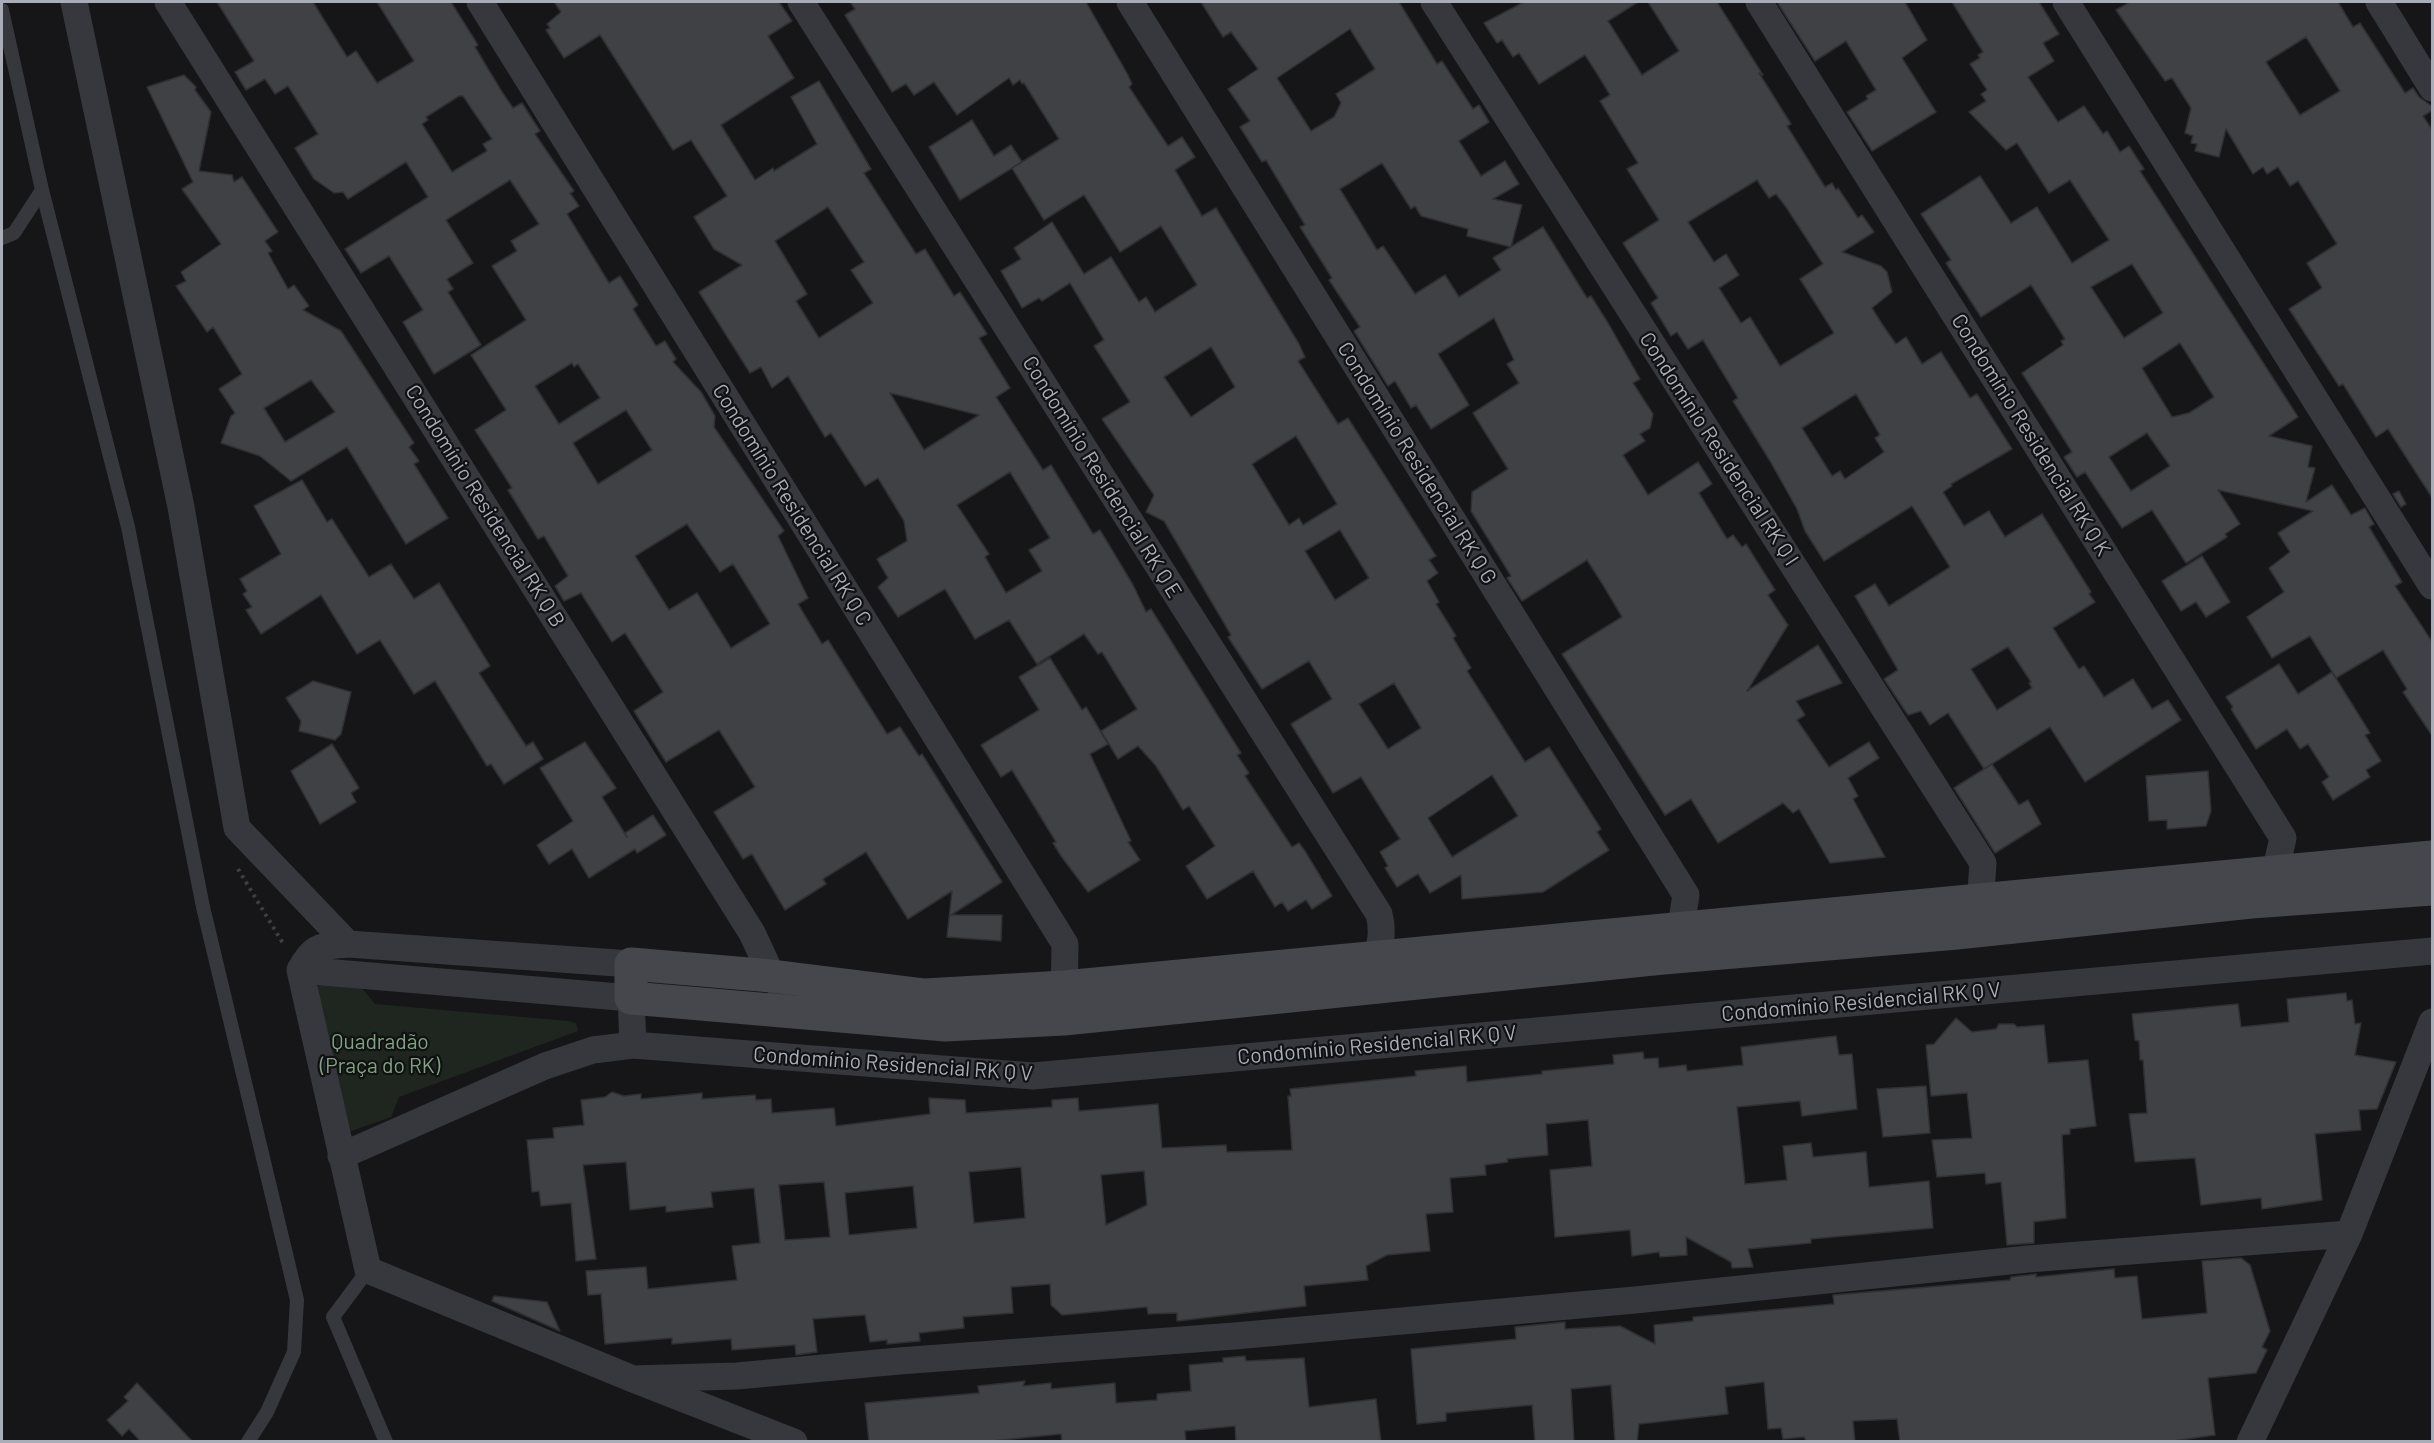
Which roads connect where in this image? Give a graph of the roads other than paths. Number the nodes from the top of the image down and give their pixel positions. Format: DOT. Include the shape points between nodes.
graph roads {
  1 [pos="74,2"];
  2 [pos="168,2"];
  3 [pos="480,2"];
  4 [pos="801,2"];
  5 [pos="1130,2"];
  6 [pos="1434,2"];
  7 [pos="1760,2"];
  8 [pos="2066,2"];
  9 [pos="2379,2"];
  10 [pos="2,10"];
  11 [pos="2433,88"];
  12 [pos="42,190"];
  13 [pos="2,238"];
  14 [pos="2433,586"];
  15 [pos="2433,857"];
  16 [pos="2271,873"];
  17 [pos="2433,889"];
  18 [pos="1976,901"];
  19 [pos="2251,902"];
  20 [pos="1957,933"];
  21 [pos="1670,943"];
  22 [pos="348,944"];
  23 [pos="2433,951"];
  24 [pos="1376,958"];
  25 [pos="631,963"];
  26 [pos="300,970"];
  27 [pos="772,976"];
  28 [pos="1064,987"];
  29 [pos="1365,989"];
  30 [pos="631,998"];
  31 [pos="798,1012"];
  32 [pos="1064,1019"];
  33 [pos="2433,1022"];
  34 [pos="633,1045"];
  35 [pos="341,1156"];
  36 [pos="2349,1234"];
  37 [pos="368,1270"];
  38 [pos="633,1379"];
  39 [pos="248,1442"];
  40 [pos="386,1442"];
  41 [pos="794,1442"];
  42 [pos="2250,1442"];
  1 -- 22 [label="street" via="181,507 237,828"];
  2 -- 27 [label="street, Condomínio Residencial RK Q B" via="752,933"];
  3 -- 28 [label="street, Condomínio Residencial RK Q C" via="1065,944"];
  4 -- 24 [label="street, Condomínio Residencial RK Q E" via="1379,914 1382,944"];
  5 -- 21 [label="street, Condomínio Residencial RK Q G" via="1686,895 1686,909"];
  6 -- 18 [label="street, Condomínio Residencial RK Q I" via="1983,863 1984,877"];
  7 -- 16 [label="street, Condomínio Residencial RK Q K" via="2283,838"];
  8 -- 14 [label="street"];
  9 -- 11 [label="street"];
  10 -- 12 [label="lane"];
  12 -- 13 [label="lane" via="14,233"];
  12 -- 39 [label="lane" via="128,527 203,907 297,1300 294,1352 267,1412"];
  15 -- 16 [label="street"];
  16 -- 18 [label="street"];
  16 -- 19 [label="street"];
  17 -- 19 [label="street"];
  18 -- 20 [label="street, Condomínio Residencial RK Q I"];
  18 -- 21 [label="street"];
  19 -- 20 [label="street"];
  20 -- 21 [label="street"];
  21 -- 24 [label="street"];
  21 -- 29 [label="street"];
  22 -- 25 [label="street"];
  22 -- 26 [label="street" via="309,953"];
  23 -- 34 [label="street, Condomínio Residencial RK Q V" via="1033,1076"];
  24 -- 28 [label="street"];
  24 -- 29 [label="street, Condomínio Residencial RK Q E"];
  25 -- 27 [label="street"];
  25 -- 30 [label="street"];
  26 -- 30 [label="street"];
  26 -- 35 [label="street"];
  27 -- 28 [label="street" via="925,995"];
  27 -- 31 [label="street, Condomínio Residencial RK Q B"];
  28 -- 32 [label="street, Condomínio Residencial RK Q C"];
  29 -- 32 [label="street"];
  30 -- 31 [label="street"];
  30 -- 34 [label="street"];
  31 -- 32 [label="street" via="945,1024"];
  33 -- 36 [label="street"];
  34 -- 35 [label="street, Condomínio Residencial RK Q V" via="593,1050 544,1066"];
  35 -- 37 [label="street"];
  36 -- 38 [label="street" via="2028,1258 1635,1300 1235,1336 737,1376"];
  36 -- 42 [label="street"];
  37 -- 38 [label="street"];
  37 -- 40 [label="lane" via="333,1317"];
  38 -- 41 [label="street"];
}
